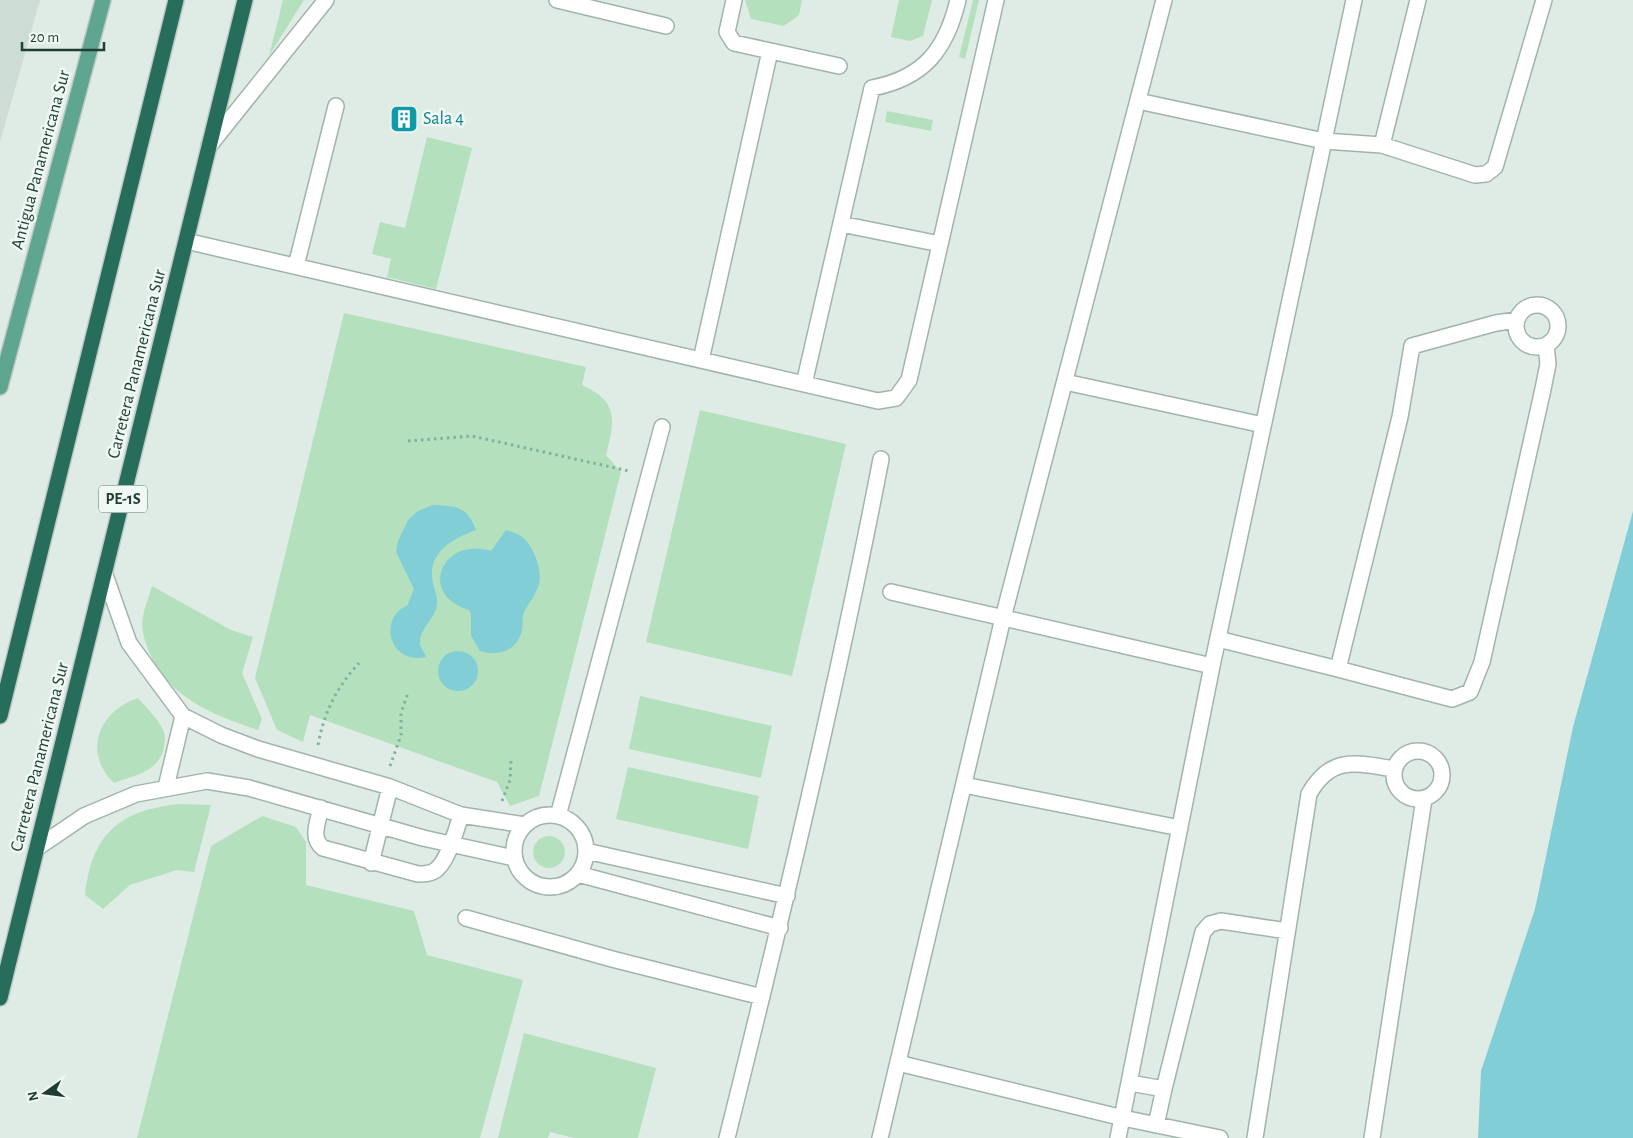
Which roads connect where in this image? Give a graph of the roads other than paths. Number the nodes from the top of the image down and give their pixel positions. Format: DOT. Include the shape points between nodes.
graph roads {
  1 [pos="103,0"];
  2 [pos="176,0"];
  3 [pos="245,0"];
  4 [pos="326,0"];
  5 [pos="558,0"];
  6 [pos="734,0"];
  7 [pos="958,0"];
  8 [pos="996,0"];
  9 [pos="1164,0"];
  10 [pos="1354,0"];
  11 [pos="1418,0"];
  12 [pos="1544,0"];
  13 [pos="666,26"];
  14 [pos="770,51"];
  15 [pos="839,66"];
  16 [pos="1138,101"];
  17 [pos="336,106"];
  18 [pos="1324,142"];
  19 [pos="1382,145"];
  20 [pos="208,146"];
  21 [pos="841,224"];
  22 [pos="186,241"];
  23 [pos="940,244"];
  24 [pos="296,266"];
  25 [pos="1517,320"];
  26 [pos="1546,345"];
  27 [pos="701,360"];
  28 [pos="1065,382"];
  29 [pos="804,384"];
  30 [pos="0,387"];
  31 [pos="1263,425"];
  32 [pos="662,427"];
  33 [pos="881,459"];
  34 [pos="104,575"];
  35 [pos="891,592"];
  36 [pos="1003,618"];
  37 [pos="1218,638"];
  38 [pos="1212,666"];
  39 [pos="1338,669"];
  40 [pos="0,716"];
  41 [pos="183,716"];
  42 [pos="1394,769"];
  43 [pos="964,785"];
  44 [pos="386,786"];
  45 [pos="166,787"];
  46 [pos="1424,799"];
  47 [pos="321,808"];
  48 [pos="462,815"];
  49 [pos="558,816"];
  50 [pos="380,824"];
  51 [pos="525,825"];
  52 [pos="1180,828"];
  53 [pos="451,845"];
  54 [pos="37,848"];
  55 [pos="586,851"];
  56 [pos="514,858"];
  57 [pos="371,862"];
  58 [pos="578,874"];
  59 [pos="787,896"];
  60 [pos="466,918"];
  61 [pos="780,928"];
  62 [pos="1287,931"];
  63 [pos="762,997"];
  64 [pos="0,998"];
  65 [pos="898,1063"];
  66 [pos="1130,1083"];
  67 [pos="1164,1089"];
  68 [pos="1123,1118"];
  69 [pos="1156,1125"];
  70 [pos="727,1138"];
  71 [pos="880,1138"];
  72 [pos="1118,1138"];
  73 [pos="1220,1138"];
  74 [pos="1255,1138"];
  75 [pos="1372,1138"];
  1 -- 30 [label="main road, Antigua Panamericana Sur"];
  2 -- 40 [label="highway"];
  3 -- 20 [label="highway, Carretera Panamericana Sur / PE-1S"];
  4 -- 20 [label="street"];
  5 -- 13 [label="street"];
  6 -- 14 [label="street" via="727,32 730,39 734,43"];
  7 -- 21 [label="street" via="952,25 935,54 907,77 872,88"];
  8 -- 23 [label="street"];
  9 -- 16 [label="street"];
  10 -- 18 [label="street"];
  11 -- 19 [label="street"];
  12 -- 19 [label="street" via="1495,167 1486,174 1475,175"];
  14 -- 15 [label="street"];
  14 -- 27 [label="street"];
  16 -- 18 [label="street"];
  16 -- 28 [label="street"];
  17 -- 24 [label="street"];
  18 -- 19 [label="street"];
  18 -- 31 [label="street"];
  20 -- 22 [label="highway, Carretera Panamericana Sur / PE-1S"];
  21 -- 23 [label="street"];
  21 -- 29 [label="street"];
  22 -- 24 [label="street"];
  22 -- 34 [label="highway, Carretera Panamericana Sur / PE-1S"];
  23 -- 29 [label="street" via="909,380 896,398 878,401"];
  24 -- 27 [label="street"];
  25 -- 26 [label="street" via="1520,340 1532,346"];
  25 -- 26 [label="street" via="1531,306 1550,311 1557,322 1557,329"];
  25 -- 39 [label="street" via="1412,346 1400,417"];
  26 -- 39 [label="street" via="1548,364 1543,389 1482,662 1470,692 1452,699"];
  27 -- 29 [label="street"];
  28 -- 31 [label="street"];
  28 -- 36 [label="street"];
  31 -- 37 [label="street"];
  32 -- 49 [label="street"];
  33 -- 59 [label="street" via="857,584"];
  34 -- 41 [label="street" via="129,643"];
  34 -- 54 [label="highway, Carretera Panamericana Sur / PE-1S"];
  35 -- 36 [label="street"];
  36 -- 38 [label="street"];
  36 -- 43 [label="street"];
  37 -- 38 [label="street"];
  37 -- 39 [label="street"];
  38 -- 52 [label="street"];
  41 -- 44 [label="street" via="221,735"];
  41 -- 45 [label="street"];
  42 -- 46 [label="street" via="1394,779 1405,796"];
  42 -- 46 [label="street" via="1405,754 1414,750 1424,750 1439,761 1442,779 1439,788"];
  42 -- 62 [label="street" via="1353,762 1331,769 1318,778 1309,794"];
  43 -- 52 [label="street"];
  43 -- 65 [label="street"];
  44 -- 48 [label="street"];
  44 -- 50 [label="street"];
  45 -- 47 [label="street" via="207,781 249,788"];
  45 -- 54 [label="street" via="136,794 84,816"];
  46 -- 75 [label="street"];
  47 -- 50 [label="street"];
  47 -- 57 [label="street" via="315,838 317,844"];
  48 -- 51 [label="street"];
  48 -- 53 [label="street"];
  49 -- 51 [label="street" via="546,815"];
  49 -- 55 [label="street" via="578,829"];
  50 -- 53 [label="street"];
  50 -- 57 [label="street"];
  51 -- 56 [label="street" via="514,846"];
  52 -- 66 [label="street"];
  53 -- 56 [label="street"];
  53 -- 57 [label="street" via="437,870 428,874"];
  54 -- 64 [label="highway, Carretera Panamericana Sur / PE-1S"];
  55 -- 58 [label="street"];
  55 -- 59 [label="street"];
  56 -- 58 [label="street" via="526,879 547,888 559,887"];
  58 -- 61 [label="street"];
  59 -- 61 [label="street"];
  60 -- 63 [label="street"];
  61 -- 63 [label="street"];
  62 -- 67 [label="street" via="1221,921 1210,924 1202,932"];
  62 -- 74 [label="street"];
  63 -- 70 [label="street"];
  65 -- 68 [label="street"];
  65 -- 71 [label="street"];
  66 -- 67 [label="street"];
  66 -- 68 [label="street"];
  67 -- 69 [label="street"];
  68 -- 69 [label="street"];
  68 -- 72 [label="street"];
  69 -- 73 [label="street"];
}
